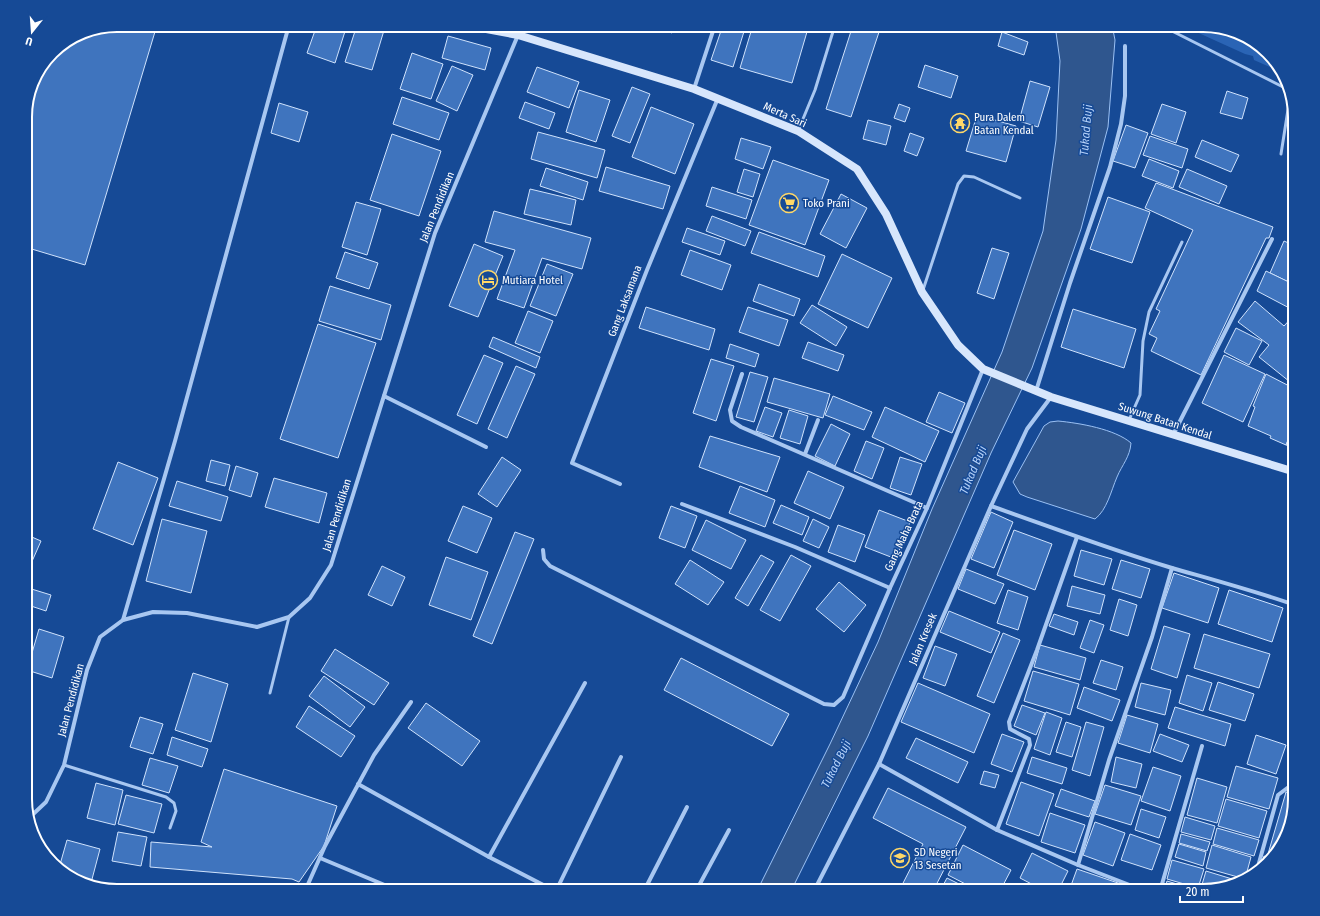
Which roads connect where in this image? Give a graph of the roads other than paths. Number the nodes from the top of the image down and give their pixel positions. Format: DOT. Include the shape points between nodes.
graph roads {
  1 [pos="287,32"];
  2 [pos="502,32"];
  3 [pos="713,32"];
  4 [pos="833,32"];
  5 [pos="1174,32"];
  6 [pos="518,35"];
  7 [pos="1125,46"];
  8 [pos="1281,86"];
  9 [pos="694,89"];
  10 [pos="718,98"];
  11 [pos="1288,112"];
  12 [pos="798,131"];
  13 [pos="1281,154"];
  14 [pos="1020,198"];
  15 [pos="1272,239"];
  16 [pos="1182,242"];
  17 [pos="922,292"];
  18 [pos="985,370"];
  19 [pos="742,374"];
  20 [pos="1033,390"];
  21 [pos="384,396"];
  22 [pos="1051,397"];
  23 [pos="818,420"];
  24 [pos="1129,421"];
  25 [pos="1172,435"];
  26 [pos="486,446"];
  27 [pos="805,454"];
  28 [pos="1288,470"];
  29 [pos="620,484"];
  30 [pos="682,504"];
  31 [pos="991,506"];
  32 [pos="927,508"];
  33 [pos="1077,537"];
  34 [pos="543,550"];
  35 [pos="1172,568"];
  36 [pos="890,588"];
  37 [pos="1288,602"];
  38 [pos="289,617"];
  39 [pos="123,620"];
  40 [pos="585,683"];
  41 [pos="270,693"];
  42 [pos="411,702"];
  43 [pos="1202,746"];
  44 [pos="621,757"];
  45 [pos="879,764"];
  46 [pos="64,765"];
  47 [pos="358,784"];
  48 [pos="1288,788"];
  49 [pos="687,807"];
  50 [pos="34,814"];
  51 [pos="170,828"];
  52 [pos="729,830"];
  53 [pos="997,830"];
  54 [pos="489,857"];
  55 [pos="320,858"];
  56 [pos="1259,863"];
  57 [pos="1078,865"];
  58 [pos="308,884"];
  59 [pos="382,884"];
  60 [pos="542,884"];
  61 [pos="559,884"];
  62 [pos="648,884"];
  63 [pos="700,884"];
  64 [pos="818,884"];
  65 [pos="1127,884"];
  66 [pos="1162,884"];
  1 -- 39 [label="street"];
  2 -- 6 [label="street, Merta Sari"];
  3 -- 9 [label="street"];
  4 -- 12 [label="lane" via="815,90"];
  5 -- 8 [label="lane"];
  6 -- 9 [label="street, Merta Sari"];
  6 -- 21 [label="street, Jalan Pendidikan" via="435,233"];
  7 -- 20 [label="street" via="1125,96 1110,168"];
  9 -- 10 [label="street, Merta Sari"];
  10 -- 12 [label="street, Merta Sari"];
  10 -- 29 [label="street, Gang Laksamana" via="647,270 572,463"];
  11 -- 13 [label="lane"];
  12 -- 17 [label="street, Merta Sari" via="857,169 886,214"];
  14 -- 17 [label="lane" via="974,176 964,176 958,184"];
  15 -- 25 [label="street"];
  16 -- 24 [label="lane" via="1149,312 1143,341 1140,395"];
  17 -- 18 [label="street, Merta Sari" via="958,345"];
  18 -- 20 [label="street, Suwung Batan Kendal"];
  18 -- 32 [label="street, Gang Maha Brata"];
  19 -- 27 [label="street" via="730,410 732,421"];
  20 -- 22 [label="street, Suwung Batan Kendal"];
  21 -- 26 [label="street"];
  21 -- 38 [label="street, Jalan Pendidikan" via="331,565 310,598"];
  22 -- 24 [label="street, Suwung Batan Kendal"];
  22 -- 31 [label="street, Jalan Kresek" via="1027,428"];
  23 -- 27 [label="street"];
  24 -- 25 [label="street, Suwung Batan Kendal"];
  25 -- 28 [label="street, Suwung Batan Kendal"];
  27 -- 32 [label="street"];
  30 -- 36 [label="street" via="795,547"];
  31 -- 33 [label="street"];
  31 -- 45 [label="street, Jalan Kresek"];
  32 -- 36 [label="street, Gang Maha Brata"];
  33 -- 35 [label="street"];
  33 -- 53 [label="street" via="1009,722 1010,729 1029,739 1030,745"];
  34 -- 36 [label="street, Gang Maha Brata" via="544,559 550,566 824,704 834,705 843,697"];
  35 -- 37 [label="street" via="1257,591"];
  35 -- 57 [label="street" via="1152,637 1109,760"];
  38 -- 39 [label="street, Jalan Pendidikan" via="257,628 187,613 153,612"];
  38 -- 41 [label="lane"];
  39 -- 46 [label="street, Jalan Pendidikan" via="100,637 88,670"];
  40 -- 54 [label="street"];
  42 -- 47 [label="street" via="374,755"];
  43 -- 66 [label="street"];
  44 -- 61 [label="street"];
  45 -- 53 [label="street"];
  45 -- 64 [label="street, Jalan Kresek"];
  46 -- 50 [label="street, Jalan Pendidikan" via="46,802"];
  46 -- 51 [label="lane" via="166,797 174,803 176,811"];
  47 -- 54 [label="street"];
  47 -- 55 [label="street"];
  48 -- 56 [label="street" via="1278,795"];
  49 -- 62 [label="street"];
  52 -- 63 [label="street"];
  53 -- 57 [label="street"];
  54 -- 60 [label="street"];
  55 -- 58 [label="street"];
  55 -- 59 [label="street"];
  57 -- 65 [label="street"];
}
